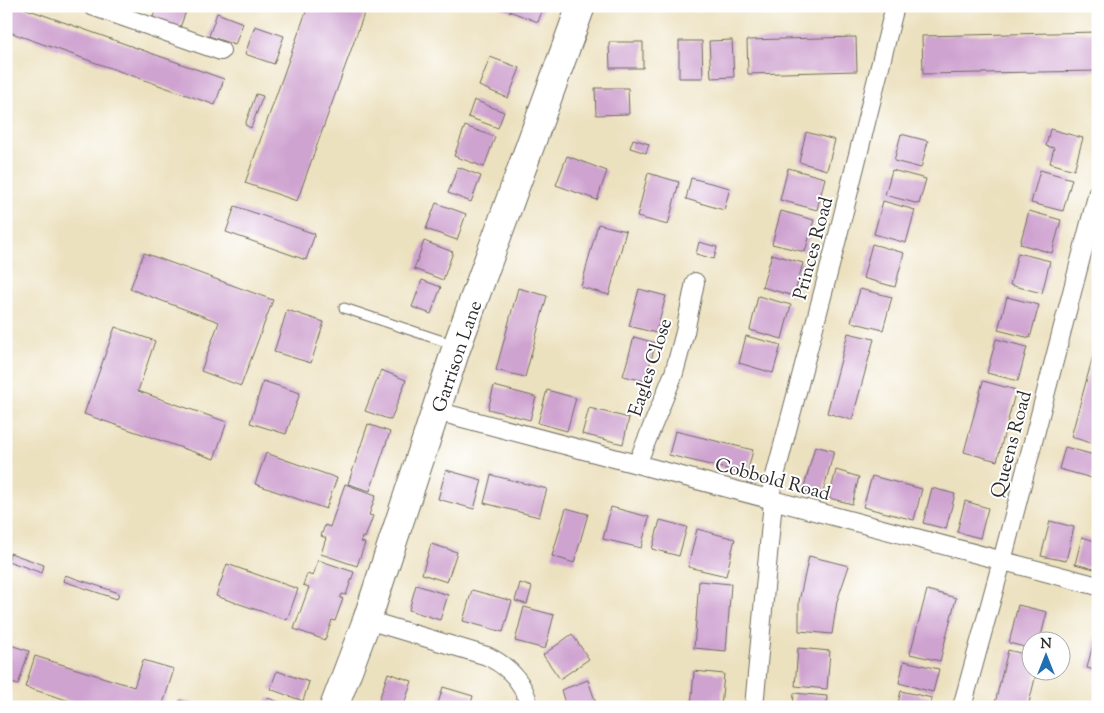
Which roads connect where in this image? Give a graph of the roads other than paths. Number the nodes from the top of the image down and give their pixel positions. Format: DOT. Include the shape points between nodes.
graph roads {
  1 [pos="92,6"];
  2 [pos="581,6"];
  3 [pos="895,6"];
  4 [pos="221,52"];
  5 [pos="1098,192"];
  6 [pos="695,282"];
  7 [pos="344,308"];
  8 [pos="457,346"];
  9 [pos="436,412"];
  10 [pos="637,464"];
  11 [pos="771,500"];
  12 [pos="1002,561"];
  13 [pos="1098,586"];
  14 [pos="367,620"];
  15 [pos="334,707"];
  16 [pos="529,707"];
  17 [pos="754,707"];
  18 [pos="962,707"];
  1 -- 4 [label="street"];
  2 -- 8 [label="main road, Garrison Lane"];
  3 -- 11 [label="street, Princes Road"];
  5 -- 12 [label="street, Queens Road"];
  6 -- 10 [label="street, Eagles Close" via="674,373"];
  7 -- 8 [label="lane"];
  8 -- 9 [label="main road, Garrison Lane"];
  9 -- 10 [label="street, Cobbold Road"];
  9 -- 14 [label="main road, Garrison Lane"];
  10 -- 11 [label="street, Cobbold Road"];
  11 -- 12 [label="street, Cobbold Road"];
  11 -- 17 [label="street, Princes Road"];
  12 -- 13 [label="street, Cobbold Road"];
  12 -- 18 [label="street, Queens Road"];
  14 -- 15 [label="main road, Garrison Lane"];
  14 -- 16 [label="street" via="498,661 519,682"];
}
